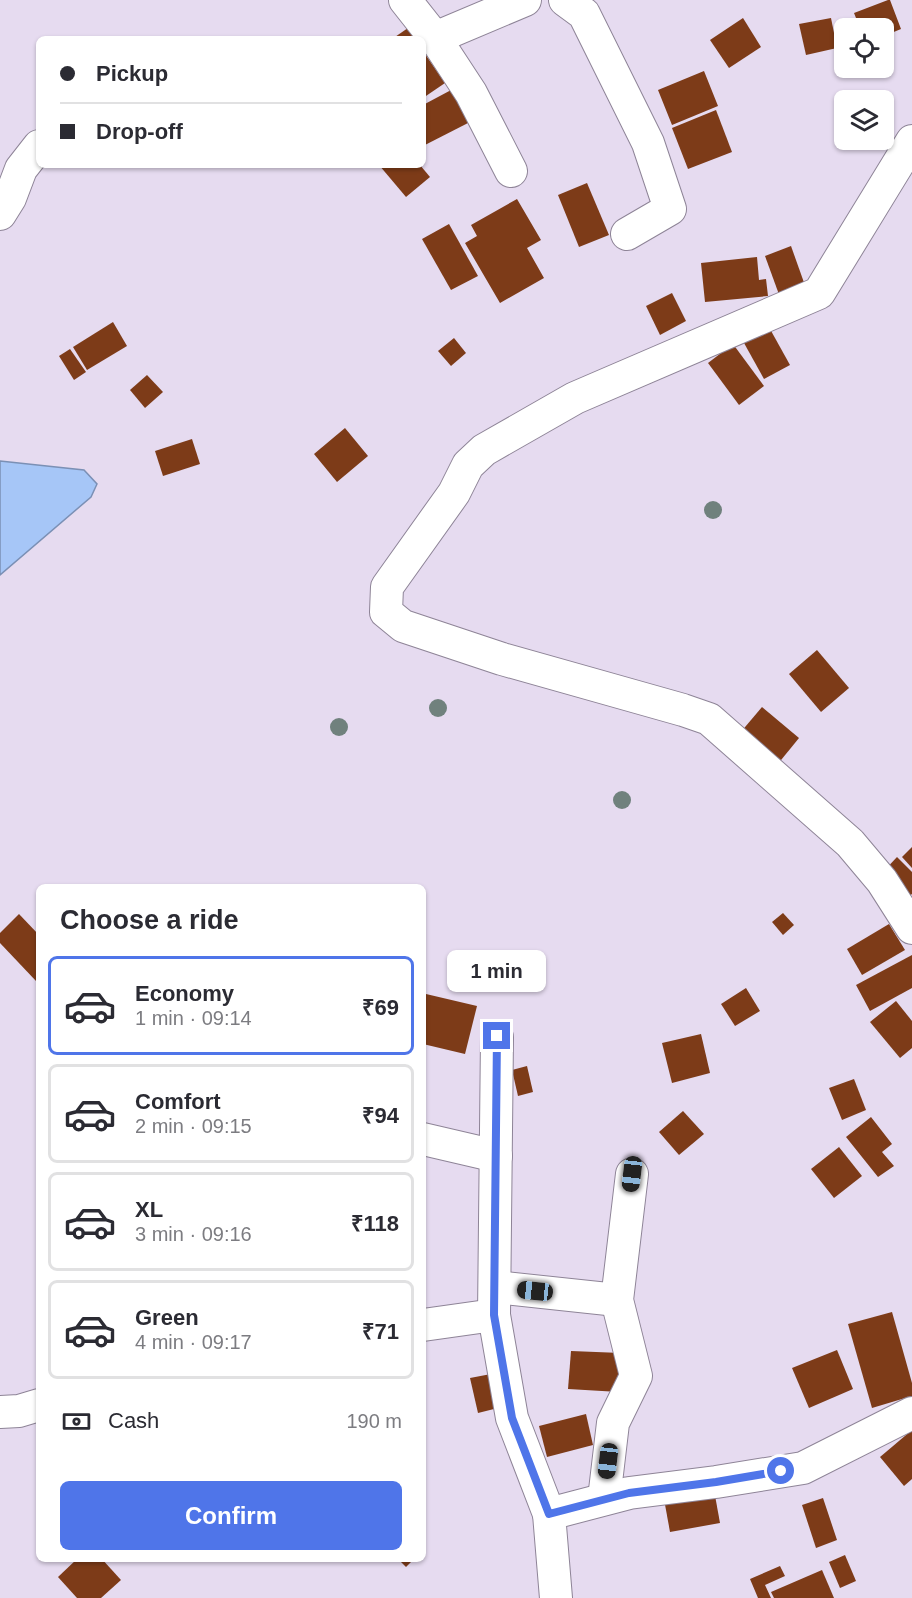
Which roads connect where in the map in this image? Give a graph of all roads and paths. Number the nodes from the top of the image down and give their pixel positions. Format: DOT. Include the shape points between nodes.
graph roads {
  1 [pos="405,0"];
  2 [pos="525,0"];
  3 [pos="565,0"];
  4 [pos="435,38"];
  5 [pos="912,141"];
  6 [pos="36,150"];
  7 [pos="511,171"];
  8 [pos="0,214"];
  9 [pos="627,234"];
  10 [pos="912,928"];
  11 [pos="497,1036"];
  12 [pos="426,1140"];
  13 [pos="496,1156"];
  14 [pos="632,1174"];
  15 [pos="617,1300"];
  16 [pos="494,1301"];
  17 [pos="426,1323"];
  18 [pos="36,1406"];
  19 [pos="0,1412"];
  20 [pos="912,1413"];
  21 [pos="604,1499"];
  22 [pos="549,1514"];
  23 [pos="556,1598"];
  1 -- 4 [label="street"];
  2 -- 4 [label="street"];
  3 -- 9 [label="street" via="584,14 648,143 670,209"];
  4 -- 7 [label="street" via="471,93"];
  5 -- 10 [label="street" via="819,293 575,399 484,450 468,465 454,493 387,587 386,612 403,626 709,720 850,843 882,881"];
  6 -- 8 [label="street" via="21,169"];
  11 -- 13 [label="street"];
  12 -- 13 [label="street"];
  13 -- 16 [label="street"];
  14 -- 15 [label="street"];
  15 -- 16 [label="street"];
  15 -- 21 [label="street" via="636,1376 613,1423"];
  16 -- 17 [label="street"];
  16 -- 22 [label="street" via="512,1418"];
  18 -- 19 [label="street"];
  20 -- 21 [label="street" via="803,1468"];
  21 -- 22 [label="street"];
  22 -- 23 [label="street"];
}
